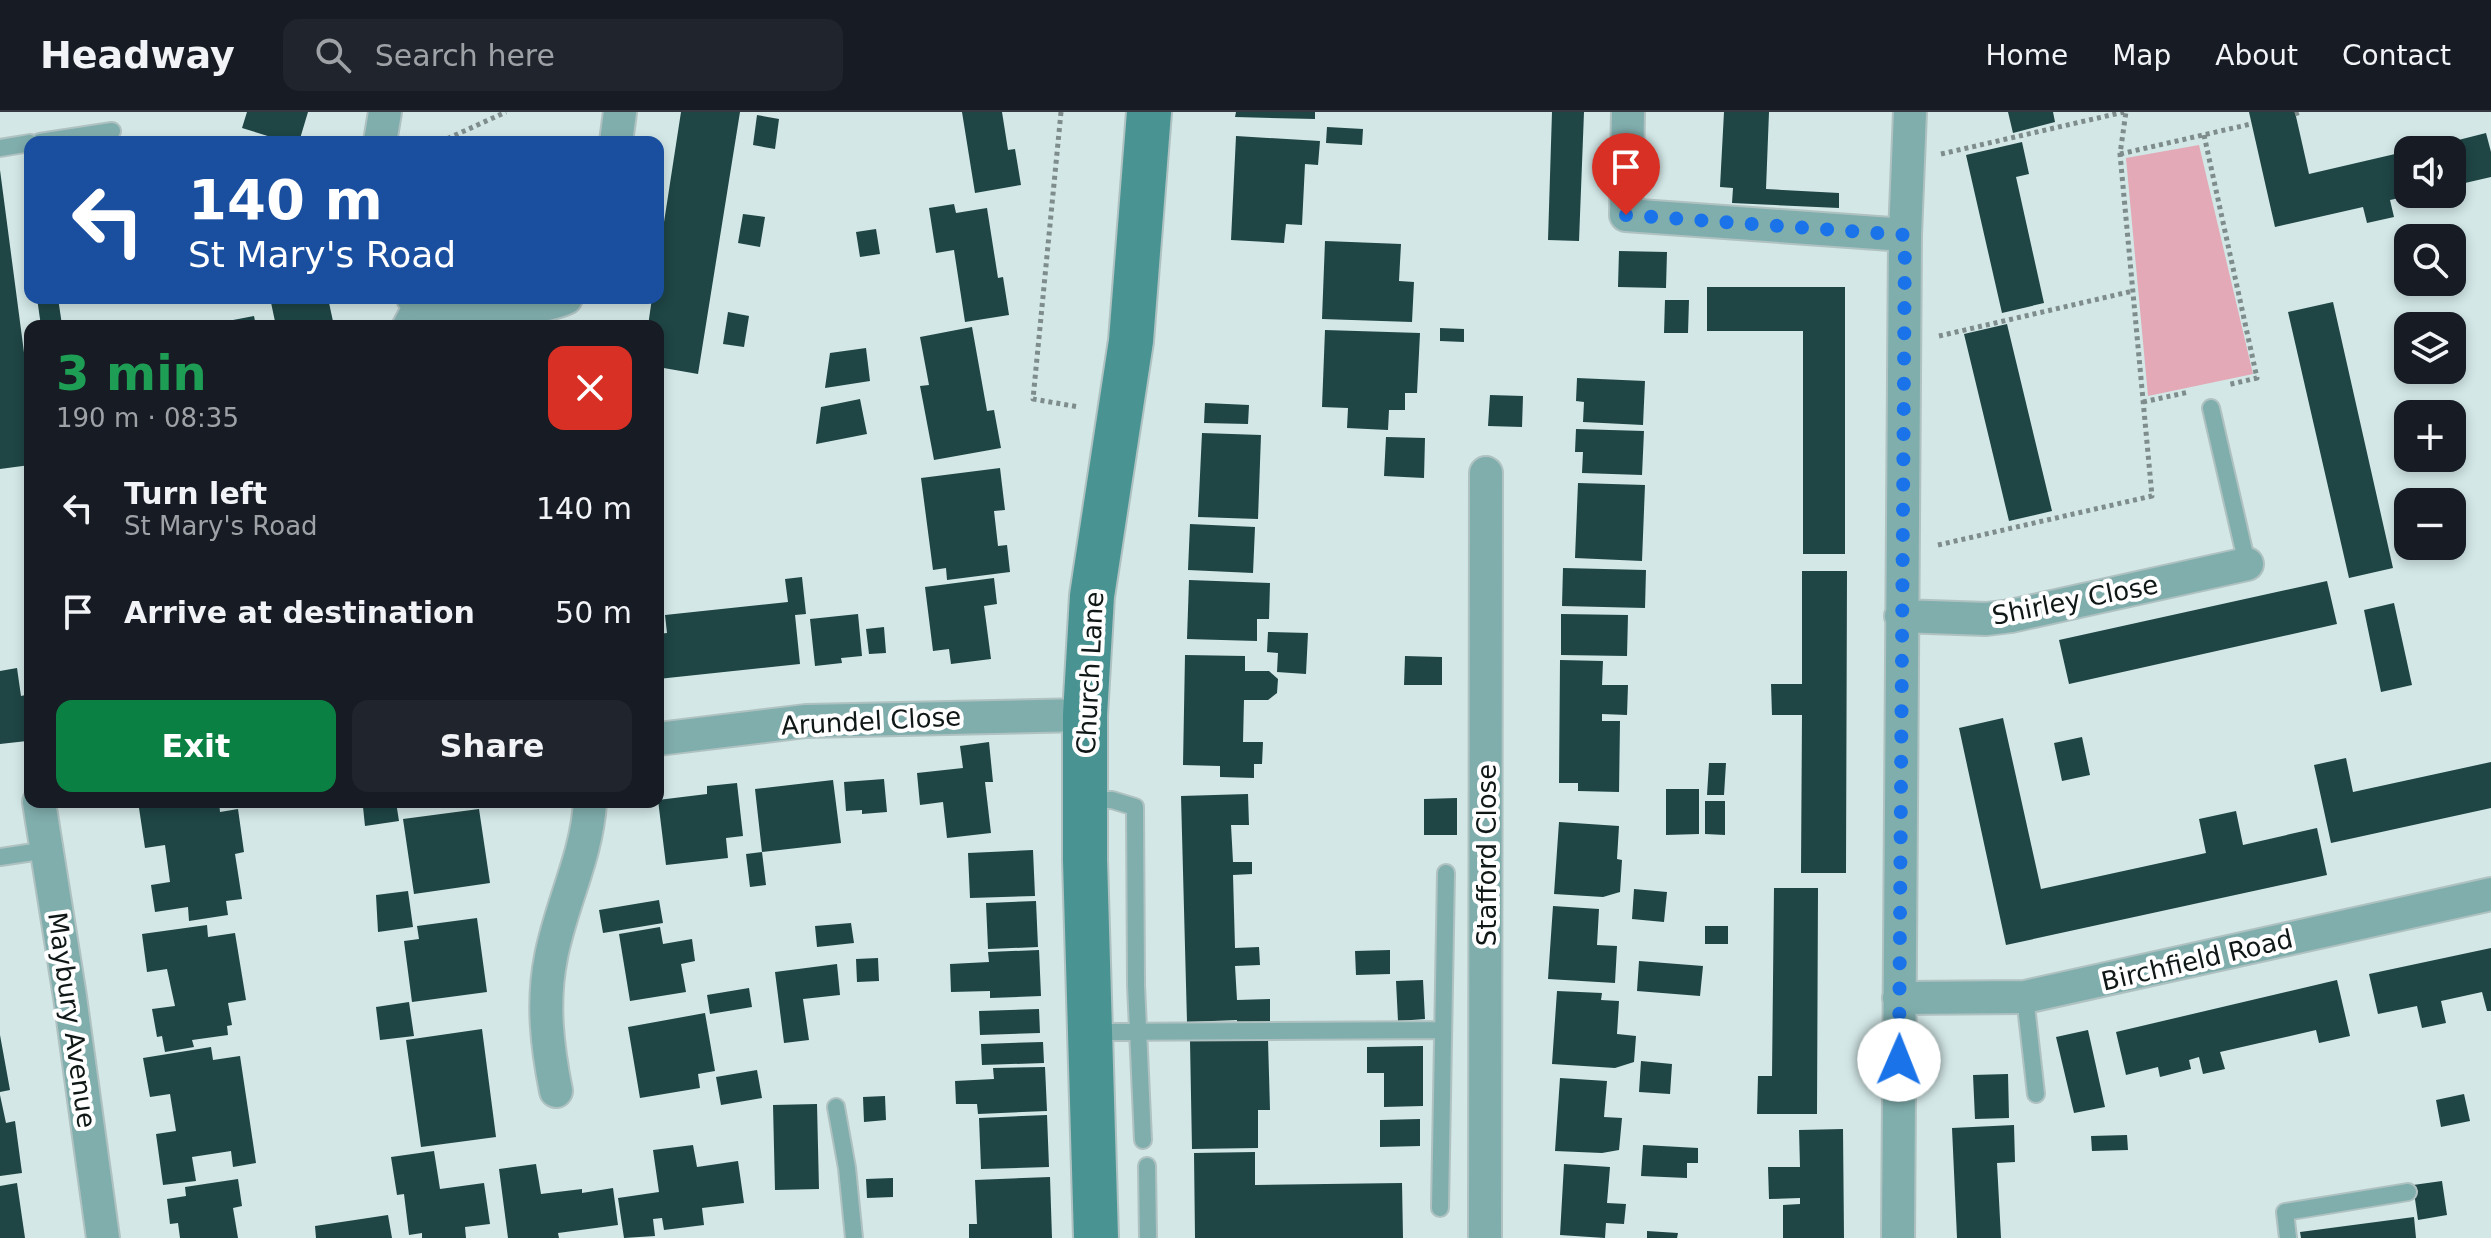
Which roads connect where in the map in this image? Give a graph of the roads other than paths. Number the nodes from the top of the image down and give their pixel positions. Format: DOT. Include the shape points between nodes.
graph roads {
  1 [pos="385,112"];
  2 [pos="620,112"];
  3 [pos="1149,112"];
  4 [pos="1628,112"];
  5 [pos="1910,112"];
  6 [pos="112,131"];
  7 [pos="79,136"];
  8 [pos="381,136"];
  9 [pos="617,136"];
  10 [pos="24,144"];
  11 [pos="0,148"];
  12 [pos="1905,235"];
  13 [pos="548,304"];
  14 [pos="409,308"];
  15 [pos="2211,408"];
  16 [pos="1486,473"];
  17 [pos="2247,564"];
  18 [pos="1901,616"];
  19 [pos="1085,715"];
  20 [pos="664,738"];
  21 [pos="1085,800"];
  22 [pos="40,808"];
  23 [pos="589,808"];
  24 [pos="47,850"];
  25 [pos="0,857"];
  26 [pos="1446,873"];
  27 [pos="2491,894"];
  28 [pos="2025,997"];
  29 [pos="1899,998"];
  30 [pos="1443,1030"];
  31 [pos="1091,1032"];
  32 [pos="1140,1032"];
  33 [pos="556,1091"];
  34 [pos="2036,1094"];
  35 [pos="836,1107"];
  36 [pos="1143,1140"];
  37 [pos="1147,1166"];
  38 [pos="2408,1192"];
  39 [pos="1440,1208"];
  40 [pos="103,1238"];
  41 [pos="854,1238"];
  42 [pos="1096,1238"];
  43 [pos="1148,1238"];
  44 [pos="1485,1238"];
  45 [pos="1898,1238"];
  46 [pos="2288,1238"];
  1 -- 8 [label="street"];
  2 -- 9 [label="street"];
  3 -- 19 [label="street, Church Lane" via="1131,341 1092,596"];
  4 -- 12 [label="street" via="1626,215"];
  5 -- 12 [label="street"];
  6 -- 7 [label="lane"];
  10 -- 11 [label="lane"];
  12 -- 18 [label="street"];
  13 -- 14 [label="street" via="458,319"];
  15 -- 17 [label="lane"];
  16 -- 44 [label="street, Stafford Close"];
  17 -- 18 [label="street, Shirley Close" via="2011,616"];
  18 -- 29 [label="street"];
  19 -- 20 [label="street, Arundel Close" via="806,721"];
  19 -- 21 [label="street, Church Lane"];
  21 -- 31 [label="street, Church Lane"];
  21 -- 32 [label="lane" via="1135,807"];
  22 -- 24 [label="street, Maybury Avenue"];
  23 -- 33 [label="street" via="547,987 547,1046"];
  24 -- 25 [label="lane"];
  24 -- 40 [label="street, Maybury Avenue"];
  26 -- 30 [label="lane"];
  27 -- 28 [label="street, Birchfield Road"];
  28 -- 29 [label="street, Birchfield Road"];
  28 -- 34 [label="lane"];
  29 -- 45 [label="street"];
  30 -- 32 [label="lane"];
  30 -- 39 [label="lane"];
  31 -- 32 [label="lane"];
  31 -- 42 [label="street, Church Lane"];
  32 -- 36 [label="lane"];
  35 -- 41 [label="lane"];
  37 -- 43 [label="lane"];
  38 -- 46 [label="lane" via="2285,1212"];
}
